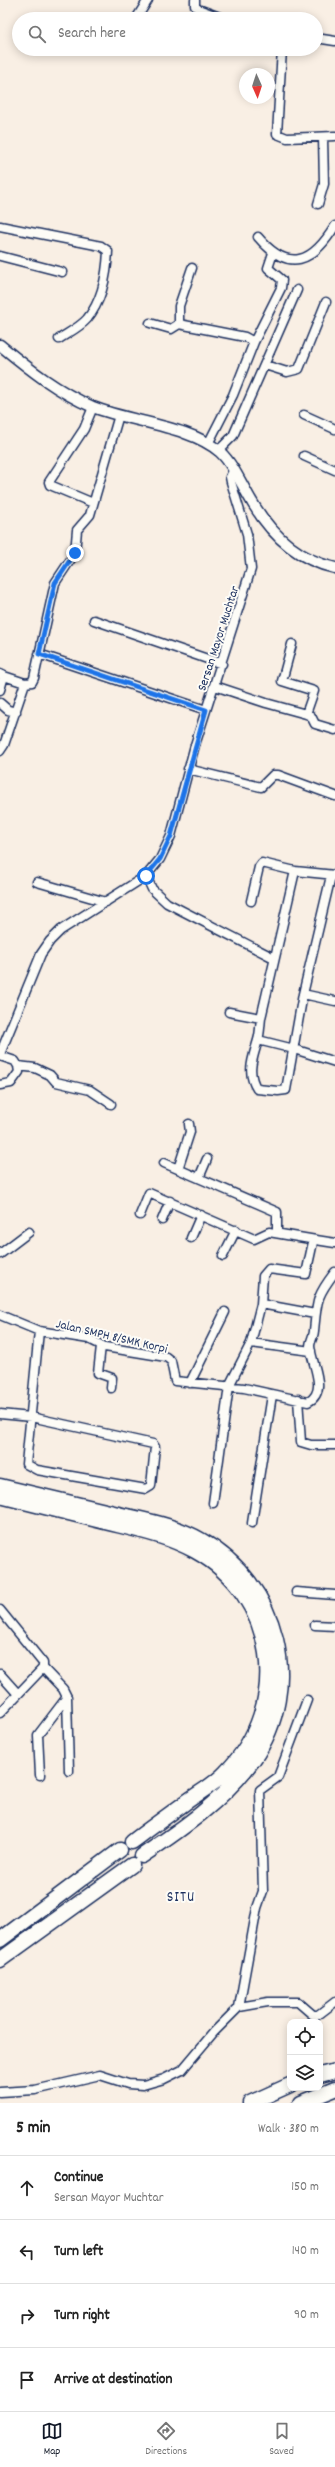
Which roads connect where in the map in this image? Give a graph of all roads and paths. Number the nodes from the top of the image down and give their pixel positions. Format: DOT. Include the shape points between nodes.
graph roads {
  1 [pos="148,0"];
  2 [pos="195,0"];
  3 [pos="140,12"];
  4 [pos="206,12"];
  5 [pos="323,39"];
  6 [pos="335,41"];
  7 [pos="282,56"];
  8 [pos="335,136"];
  9 [pos="323,137"];
  10 [pos="318,204"];
  11 [pos="0,226"];
  12 [pos="335,226"];
  13 [pos="258,237"];
  14 [pos="273,253"];
  15 [pos="0,256"];
  16 [pos="192,268"];
  17 [pos="62,272"];
  18 [pos="297,290"];
  19 [pos="326,302"];
  20 [pos="150,323"];
  21 [pos="180,324"];
  22 [pos="59,339"];
  23 [pos="254,342"];
  24 [pos="0,345"];
  25 [pos="265,365"];
  26 [pos="93,407"];
  27 [pos="304,414"];
  28 [pos="119,415"];
  29 [pos="335,429"];
  30 [pos="208,444"];
  31 [pos="218,450"];
  32 [pos="304,456"];
  33 [pos="335,470"];
  34 [pos="233,471"];
  35 [pos="94,503"];
  36 [pos="335,568"];
  37 [pos="94,620"];
  38 [pos="292,644"];
  39 [pos="39,654"];
  40 [pos="222,664"];
  41 [pos="2,675"];
  42 [pos="25,683"];
  43 [pos="215,686"];
  44 [pos="0,690"];
  45 [pos="0,702"];
  46 [pos="206,710"];
  47 [pos="16,712"];
  48 [pos="306,714"];
  49 [pos="335,730"];
  50 [pos="0,751"];
  51 [pos="188,769"];
  52 [pos="335,796"];
  53 [pos="295,871"];
  54 [pos="146,876"];
  55 [pos="333,876"];
  56 [pos="37,882"];
  57 [pos="106,902"];
  58 [pos="251,902"];
  59 [pos="274,958"];
  60 [pos="303,994"];
  61 [pos="335,1001"];
  62 [pos="229,1012"];
  63 [pos="261,1018"];
  64 [pos="258,1040"];
  65 [pos="294,1049"];
  66 [pos="0,1055"];
  67 [pos="335,1062"];
  68 [pos="18,1066"];
  69 [pos="0,1085"];
  70 [pos="111,1104"];
  71 [pos="189,1124"];
  72 [pos="207,1159"];
  73 [pos="164,1163"];
  74 [pos="178,1169"];
  75 [pos="199,1178"];
  76 [pos="170,1201"];
  77 [pos="140,1215"];
  78 [pos="201,1216"];
  79 [pos="162,1220"];
  80 [pos="236,1230"];
  81 [pos="29,1232"];
  82 [pos="277,1233"];
  83 [pos="191,1238"];
  84 [pos="316,1240"];
  85 [pos="335,1242"];
  86 [pos="0,1254"];
  87 [pos="222,1256"];
  88 [pos="335,1272"];
  89 [pos="261,1304"];
  90 [pos="225,1312"];
  91 [pos="315,1314"];
  92 [pos="0,1316"];
  93 [pos="39,1332"];
  94 [pos="251,1343"];
  95 [pos="101,1346"];
  96 [pos="311,1351"];
  97 [pos="190,1382"];
  98 [pos="230,1386"];
  99 [pos="111,1388"];
  100 [pos="272,1395"];
  101 [pos="298,1399"];
  102 [pos="0,1414"];
  103 [pos="31,1417"];
  104 [pos="335,1445"];
  105 [pos="0,1486"];
  106 [pos="0,1496"];
  107 [pos="212,1504"];
  108 [pos="252,1523"];
  109 [pos="296,1592"];
  110 [pos="335,1595"];
  111 [pos="0,1610"];
  112 [pos="315,1625"];
  113 [pos="335,1626"];
  114 [pos="43,1668"];
  115 [pos="0,1674"];
  116 [pos="17,1693"];
  117 [pos="67,1697"];
  118 [pos="307,1700"];
  119 [pos="0,1713"];
  120 [pos="69,1771"];
  121 [pos="40,1775"];
  122 [pos="0,1940"];
  123 [pos="0,1960"];
  124 [pos="335,2002"];
  125 [pos="239,2007"];
  126 [pos="335,2071"];
  127 [pos="323,2074"];
  128 [pos="287,2086"];
  129 [pos="335,2089"];
  130 [pos="0,2092"];
  131 [pos="256,2100"];
  132 [pos="245,2103"];
  133 [pos="300,2103"];
  1 -- 3 [label="street"];
  2 -- 4 [label="street" via="195,6"];
  5 -- 6 [label="street"];
  7 -- 9 [label="street" via="277,134 287,138"];
  8 -- 9 [label="street"];
  9 -- 10 [label="street" via="324,184"];
  11 -- 22 [label="street" via="101,246 108,251 104,283 87,320"];
  12 -- 14 [label="street" via="314,254 290,259"];
  13 -- 14 [label="street"];
  14 -- 23 [label="street" via="268,268 282,280 281,288"];
  15 -- 17 [label="street"];
  16 -- 21 [label="street" via="179,306"];
  18 -- 25 [label="street"];
  19 -- 25 [label="street" via="297,371 287,372"];
  20 -- 21 [label="street" via="171,329"];
  21 -- 23 [label="street" via="245,337"];
  23 -- 30 [label="street" via="233,395"];
  24 -- 26 [label="street" via="54,388"];
  25 -- 31 [label="street" via="233,436"];
  26 -- 28 [label="street"];
  26 -- 35 [label="street" via="84,429 49,482 50,485"];
  27 -- 29 [label="street"];
  28 -- 30 [label="street" via="191,435"];
  28 -- 35 [label="street"];
  30 -- 31 [label="street"];
  31 -- 34 [label="street"];
  32 -- 33 [label="street"];
  34 -- 36 [label="street" via="262,518 292,550"];
  34 -- 40 [label="street, Sersan Mayor Muchtar" via="230,476 231,482 247,534 251,569"];
  35 -- 39 [label="street" via="90,515 77,530 75,553 55,583"];
  37 -- 40 [label="street"];
  38 -- 48 [label="street" via="282,681 314,691"];
  39 -- 42 [label="street" via="34,678 32,682"];
  39 -- 46 [label="street"];
  40 -- 43 [label="street, Sersan Mayor Muchtar"];
  41 -- 42 [label="street"];
  41 -- 44 [label="street"];
  42 -- 47 [label="street"];
  43 -- 46 [label="street, Sersan Mayor Muchtar"];
  43 -- 48 [label="street"];
  45 -- 47 [label="street" via="8,710"];
  46 -- 51 [label="street, Sersan Mayor Muchtar"];
  47 -- 50 [label="street"];
  48 -- 49 [label="street" via="311,716 315,724"];
  51 -- 52 [label="street" via="261,787 273,775 278,775"];
  51 -- 54 [label="street, Sersan Mayor Muchtar" via="171,836 160,859"];
  53 -- 55 [label="street"];
  53 -- 58 [label="street" via="262,863 258,867"];
  53 -- 59 [label="street"];
  54 -- 57 [label="street, Sersan Mayor Muchtar"];
  54 -- 59 [label="street" via="158,897 167,903"];
  55 -- 60 [label="street"];
  56 -- 57 [label="street"];
  57 -- 66 [label="street, Sersan Mayor Muchtar" via="50,941 41,954"];
  59 -- 63 [label="street"];
  60 -- 61 [label="street"];
  60 -- 65 [label="street"];
  62 -- 63 [label="street"];
  63 -- 64 [label="street"];
  64 -- 65 [label="street"];
  64 -- 65 [label="street" via="250,1063 257,1089 286,1090"];
  65 -- 67 [label="street"];
  66 -- 68 [label="street" via="15,1061"];
  68 -- 69 [label="street" via="19,1072 11,1083"];
  68 -- 70 [label="street" via="35,1068 50,1075 56,1082 90,1090"];
  71 -- 74 [label="street" via="190,1132"];
  72 -- 75 [label="street"];
  73 -- 74 [label="street"];
  74 -- 75 [label="street"];
  75 -- 82 [label="street" via="277,1212"];
  76 -- 77 [label="street" via="150,1193"];
  76 -- 78 [label="street"];
  76 -- 79 [label="street"];
  78 -- 80 [label="street"];
  78 -- 83 [label="street"];
  80 -- 82 [label="street" via="254,1239 269,1232"];
  80 -- 87 [label="street"];
  81 -- 86 [label="street"];
  82 -- 84 [label="street"];
  84 -- 85 [label="street"];
  84 -- 89 [label="street" via="312,1245 306,1274 273,1269 265,1272"];
  88 -- 91 [label="street" via="320,1292"];
  89 -- 91 [label="street"];
  89 -- 94 [label="street"];
  90 -- 97 [label="street"];
  91 -- 96 [label="street"];
  92 -- 93 [label="street, Jalan SMPH 8/SMK Korpi"];
  93 -- 95 [label="street, Jalan SMPH 8/SMK Korpi" via="89,1339"];
  93 -- 103 [label="street"];
  94 -- 96 [label="street"];
  94 -- 98 [label="street"];
  95 -- 97 [label="street, Jalan SMPH 8/SMK Korpi" via="166,1357 171,1361 175,1381"];
  95 -- 99 [label="street" via="98,1374 112,1378"];
  96 -- 101 [label="street" via="318,1375 316,1394 308,1402"];
  97 -- 98 [label="street, Jalan SMPH 8/SMK Korpi"];
  98 -- 100 [label="street, Jalan SMPH 8/SMK Korpi"];
  98 -- 107 [label="street"];
  100 -- 101 [label="street, Jalan SMPH 8/SMK Korpi"];
  100 -- 108 [label="street"];
  101 -- 104 [label="street" via="301,1442 311,1445"];
  102 -- 103 [label="street"];
  103 -- 103 [label="street" via="25,1460 31,1468 146,1489 151,1486 155,1447 153,1444"];
  105 -- 123 [label="highway" via="161,1524 201,1540 231,1561 254,1587 265,1605 279,1652 277,1704 270,1726 253,1760 229,1788 188,1824"];
  106 -- 122 [label="highway" via="156,1535 194,1550 222,1568 254,1611 263,1634 268,1679 258,1727 226,1773"];
  109 -- 110 [label="street"];
  111 -- 114 [label="street" via="44,1663"];
  112 -- 113 [label="street"];
  114 -- 116 [label="street"];
  114 -- 117 [label="street" via="63,1688"];
  115 -- 116 [label="street"];
  116 -- 119 [label="street"];
  117 -- 120 [label="street"];
  117 -- 121 [label="street" via="38,1735"];
  118 -- 125 [label="street" via="278,1777 260,1790 263,1891 257,1908"];
  124 -- 125 [label="street" via="318,2015 313,2015 298,2002 261,2002"];
  125 -- 130 [label="street" via="182,2070 164,2079 143,2085 100,2075 36,2090"];
  126 -- 127 [label="highway"];
  128 -- 131 [label="highway"];
  129 -- 133 [label="highway"];
  131 -- 132 [label="highway"];
}
